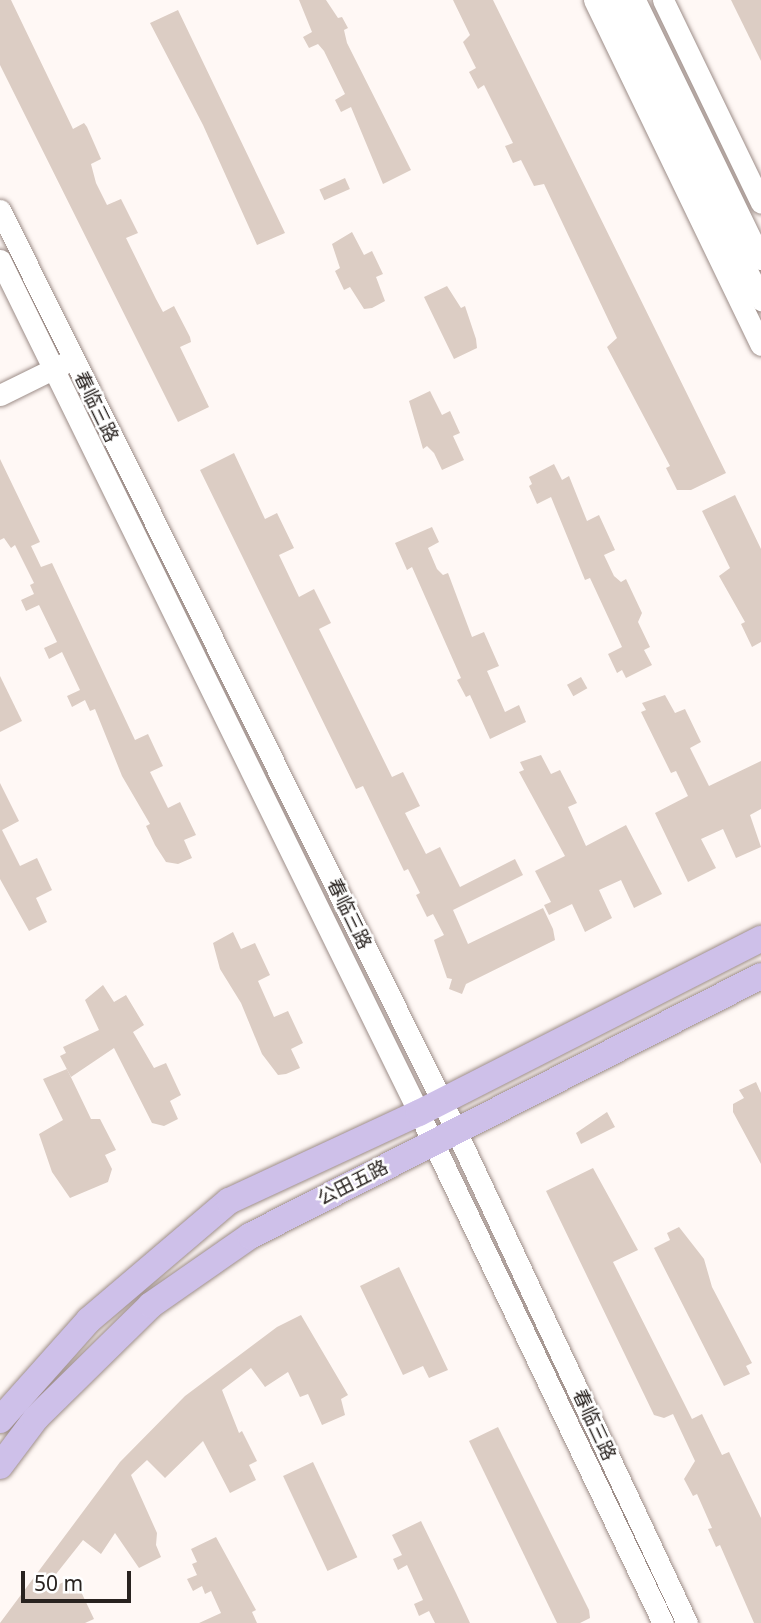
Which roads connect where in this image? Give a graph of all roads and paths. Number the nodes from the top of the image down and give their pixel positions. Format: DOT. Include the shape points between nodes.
graph roads {
  1 [pos="594,0"];
  2 [pos="615,0"];
  3 [pos="635,0"];
  4 [pos="663,0"];
  5 [pos="761,203"];
  6 [pos="0,211"];
  7 [pos="761,259"];
  8 [pos="0,260"];
  9 [pos="761,300"];
  10 [pos="761,345"];
  11 [pos="64,364"];
  12 [pos="0,396"];
  13 [pos="761,939"];
  14 [pos="761,976"];
  15 [pos="430,1107"];
  16 [pos="455,1129"];
  17 [pos="431,1142"];
  18 [pos="0,1420"];
  19 [pos="0,1466"];
  20 [pos="663,1623"];
  21 [pos="687,1623"];
  1 -- 10 [label="street"];
  2 -- 9 [label="street"];
  3 -- 7 [label="street"];
  4 -- 5 [label="street"];
  6 -- 11 [label="street, 春临三路"];
  8 -- 11 [label="street, 春临三路"];
  11 -- 12 [label="street"];
  11 -- 15 [label="street, 春临三路"];
  13 -- 15 [label="main road, 公田五路"];
  14 -- 16 [label="main road, 公田五路"];
  15 -- 16 [label="street, 春临三路"];
  15 -- 17 [label="street, 春临三路"];
  15 -- 18 [label="main road, 公田五路" via="229,1201 89,1320"];
  16 -- 17 [label="main road, 公田五路"];
  16 -- 21 [label="street, 春临三路"];
  17 -- 19 [label="main road, 公田五路" via="250,1236 151,1305 36,1418"];
  17 -- 20 [label="street, 春临三路"];
}
